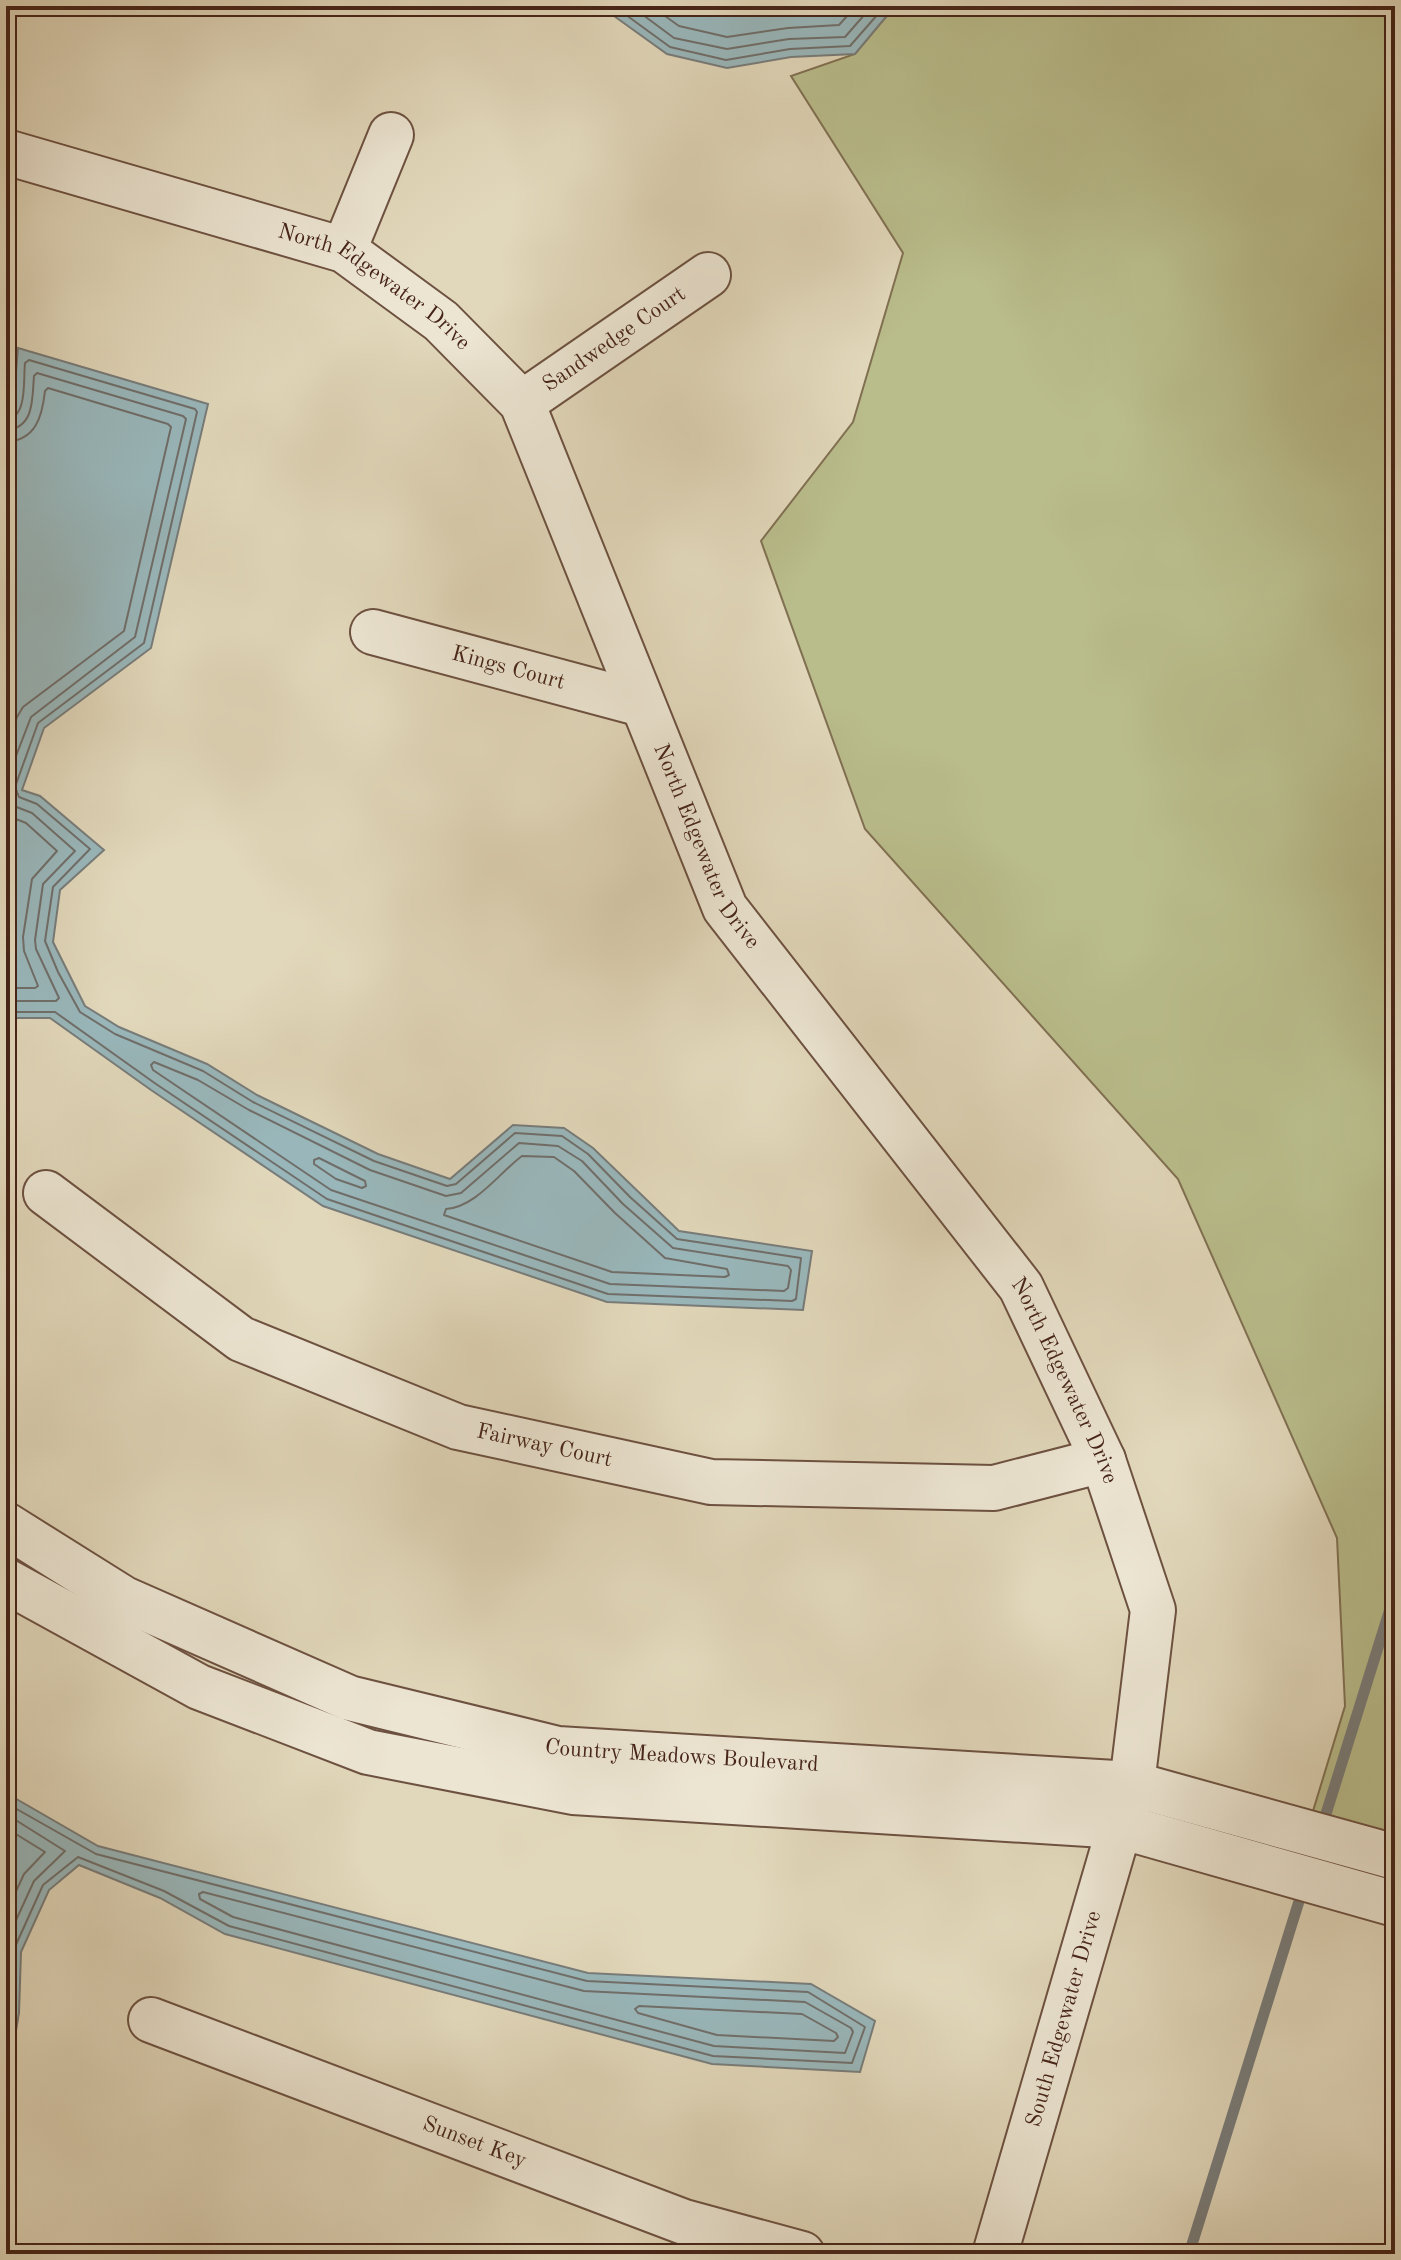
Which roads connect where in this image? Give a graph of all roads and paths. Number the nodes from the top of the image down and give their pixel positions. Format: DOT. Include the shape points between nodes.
graph roads {
  1 [pos="391,135"];
  2 [pos="6,152"];
  3 [pos="344,250"];
  4 [pos="708,275"];
  5 [pos="522,403"];
  6 [pos="373,632"];
  7 [pos="642,704"];
  8 [pos="46,1193"];
  9 [pos="1103,1460"];
  10 [pos="6,1525"];
  11 [pos="6,1581"];
  12 [pos="340,1694"];
  13 [pos="327,1736"];
  14 [pos="1132,1784"];
  15 [pos="1120,1826"];
  16 [pos="1395,1857"];
  17 [pos="1395,1904"];
  18 [pos="151,2020"];
  19 [pos="680,2238"];
  20 [pos="802,2254"];
  21 [pos="995,2254"];
  1 -- 3 [label="street"];
  2 -- 3 [label="street, North Edgewater Drive"];
  3 -- 5 [label="street, North Edgewater Drive" via="441,321"];
  4 -- 5 [label="street, Sandwedge Court"];
  5 -- 7 [label="street, North Edgewater Drive"];
  6 -- 7 [label="street, Kings Court"];
  7 -- 9 [label="street, North Edgewater Drive" via="725,908 1021,1287"];
  8 -- 9 [label="street, Fairway Court" via="241,1339 458,1427 711,1482 994,1488"];
  9 -- 14 [label="street, North Edgewater Drive" via="1153,1610"];
  10 -- 12 [label="street, Country Meadows Boulevard" via="124,1599"];
  11 -- 13 [label="street, Country Meadows Boulevard" via="199,1687"];
  12 -- 13 [label="street"];
  12 -- 14 [label="street, Country Meadows Boulevard" via="558,1749"];
  13 -- 15 [label="street, Country Meadows Boulevard" via="368,1752 573,1792"];
  14 -- 15 [label="street, South Edgewater Drive"];
  14 -- 16 [label="street, Country Meadows Boulevard"];
  15 -- 17 [label="street, Country Meadows Boulevard"];
  15 -- 21 [label="street, South Edgewater Drive"];
  18 -- 19 [label="street, Sunset Key"];
  19 -- 20 [label="street, Sunset Key"];
}
